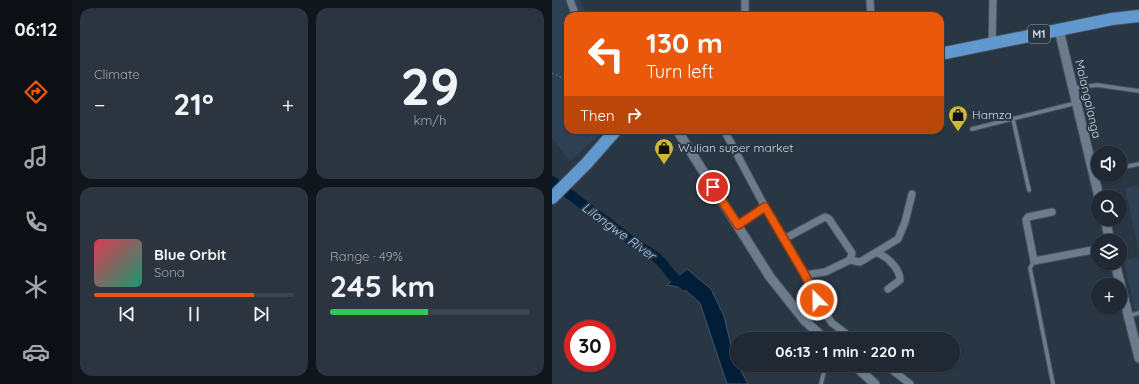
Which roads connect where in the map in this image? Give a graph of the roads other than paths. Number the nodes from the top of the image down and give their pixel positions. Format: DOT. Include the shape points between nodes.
graph roads {
  1 [pos="570,0"];
  2 [pos="745,0"];
  3 [pos="870,0"];
  4 [pos="993,0"];
  5 [pos="574,12"];
  6 [pos="745,12"];
  7 [pos="871,12"];
  8 [pos="1139,16"];
  9 [pos="1059,30"];
  10 [pos="992,44"];
  11 [pos="944,53"];
  12 [pos="1074,88"];
  13 [pos="1139,91"];
  14 [pos="1077,102"];
  15 [pos="1013,119"];
  16 [pos="972,129"];
  17 [pos="612,134"];
  18 [pos="680,134"];
  19 [pos="726,134"];
  20 [pos="1091,155"];
  21 [pos="1139,164"];
  22 [pos="1127,167"];
  23 [pos="1029,190"];
  24 [pos="912,194"];
  25 [pos="552,198"];
  26 [pos="765,207"];
  27 [pos="1052,212"];
  28 [pos="738,225"];
  29 [pos="784,239"];
  30 [pos="1091,251"];
  31 [pos="877,253"];
  32 [pos="850,260"];
  33 [pos="1034,261"];
  34 [pos="1117,270"];
  35 [pos="805,275"];
  36 [pos="888,289"];
  37 [pos="1139,313"];
  38 [pos="1128,316"];
  39 [pos="817,332"];
  40 [pos="844,332"];
  41 [pos="1139,358"];
  42 [pos="824,372"];
  43 [pos="862,372"];
  44 [pos="895,372"];
  45 [pos="821,384"];
  46 [pos="875,384"];
  47 [pos="910,384"];
  48 [pos="1053,384"];
  1 -- 5 [label="street"];
  2 -- 6 [label="street"];
  3 -- 7 [label="street"];
  4 -- 10 [label="street"];
  8 -- 9 [label="highway, M1"];
  9 -- 10 [label="highway, M1"];
  9 -- 12 [label="street, Malangalanga"];
  10 -- 11 [label="highway, M1"];
  12 -- 13 [label="lane" via="1097,85"];
  12 -- 14 [label="street, Malangalanga"];
  14 -- 15 [label="lane"];
  14 -- 20 [label="street, Malangalanga"];
  15 -- 16 [label="lane"];
  15 -- 23 [label="lane"];
  17 -- 25 [label="highway"];
  18 -- 28 [label="street"];
  19 -- 26 [label="street"];
  21 -- 22 [label="lane"];
  24 -- 31 [label="street" via="898,239"];
  26 -- 28 [label="street"];
  26 -- 29 [label="street"];
  27 -- 33 [label="street" via="1028,217 1026,220"];
  28 -- 39 [label="street" via="778,288"];
  29 -- 32 [label="street" via="825,217 829,218 852,253"];
  29 -- 35 [label="street"];
  30 -- 33 [label="street"];
  31 -- 32 [label="street" via="860,262"];
  31 -- 36 [label="street" via="890,261 900,276 900,280"];
  32 -- 35 [label="street" via="825,272"];
  33 -- 48 [label="lane" via="1030,268"];
  34 -- 38 [label="street"];
  35 -- 40 [label="street" via="827,318"];
  37 -- 38 [label="lane"];
  38 -- 41 [label="street"];
  42 -- 45 [label="lane"];
  43 -- 46 [label="street"];
  44 -- 47 [label="street"];
}
